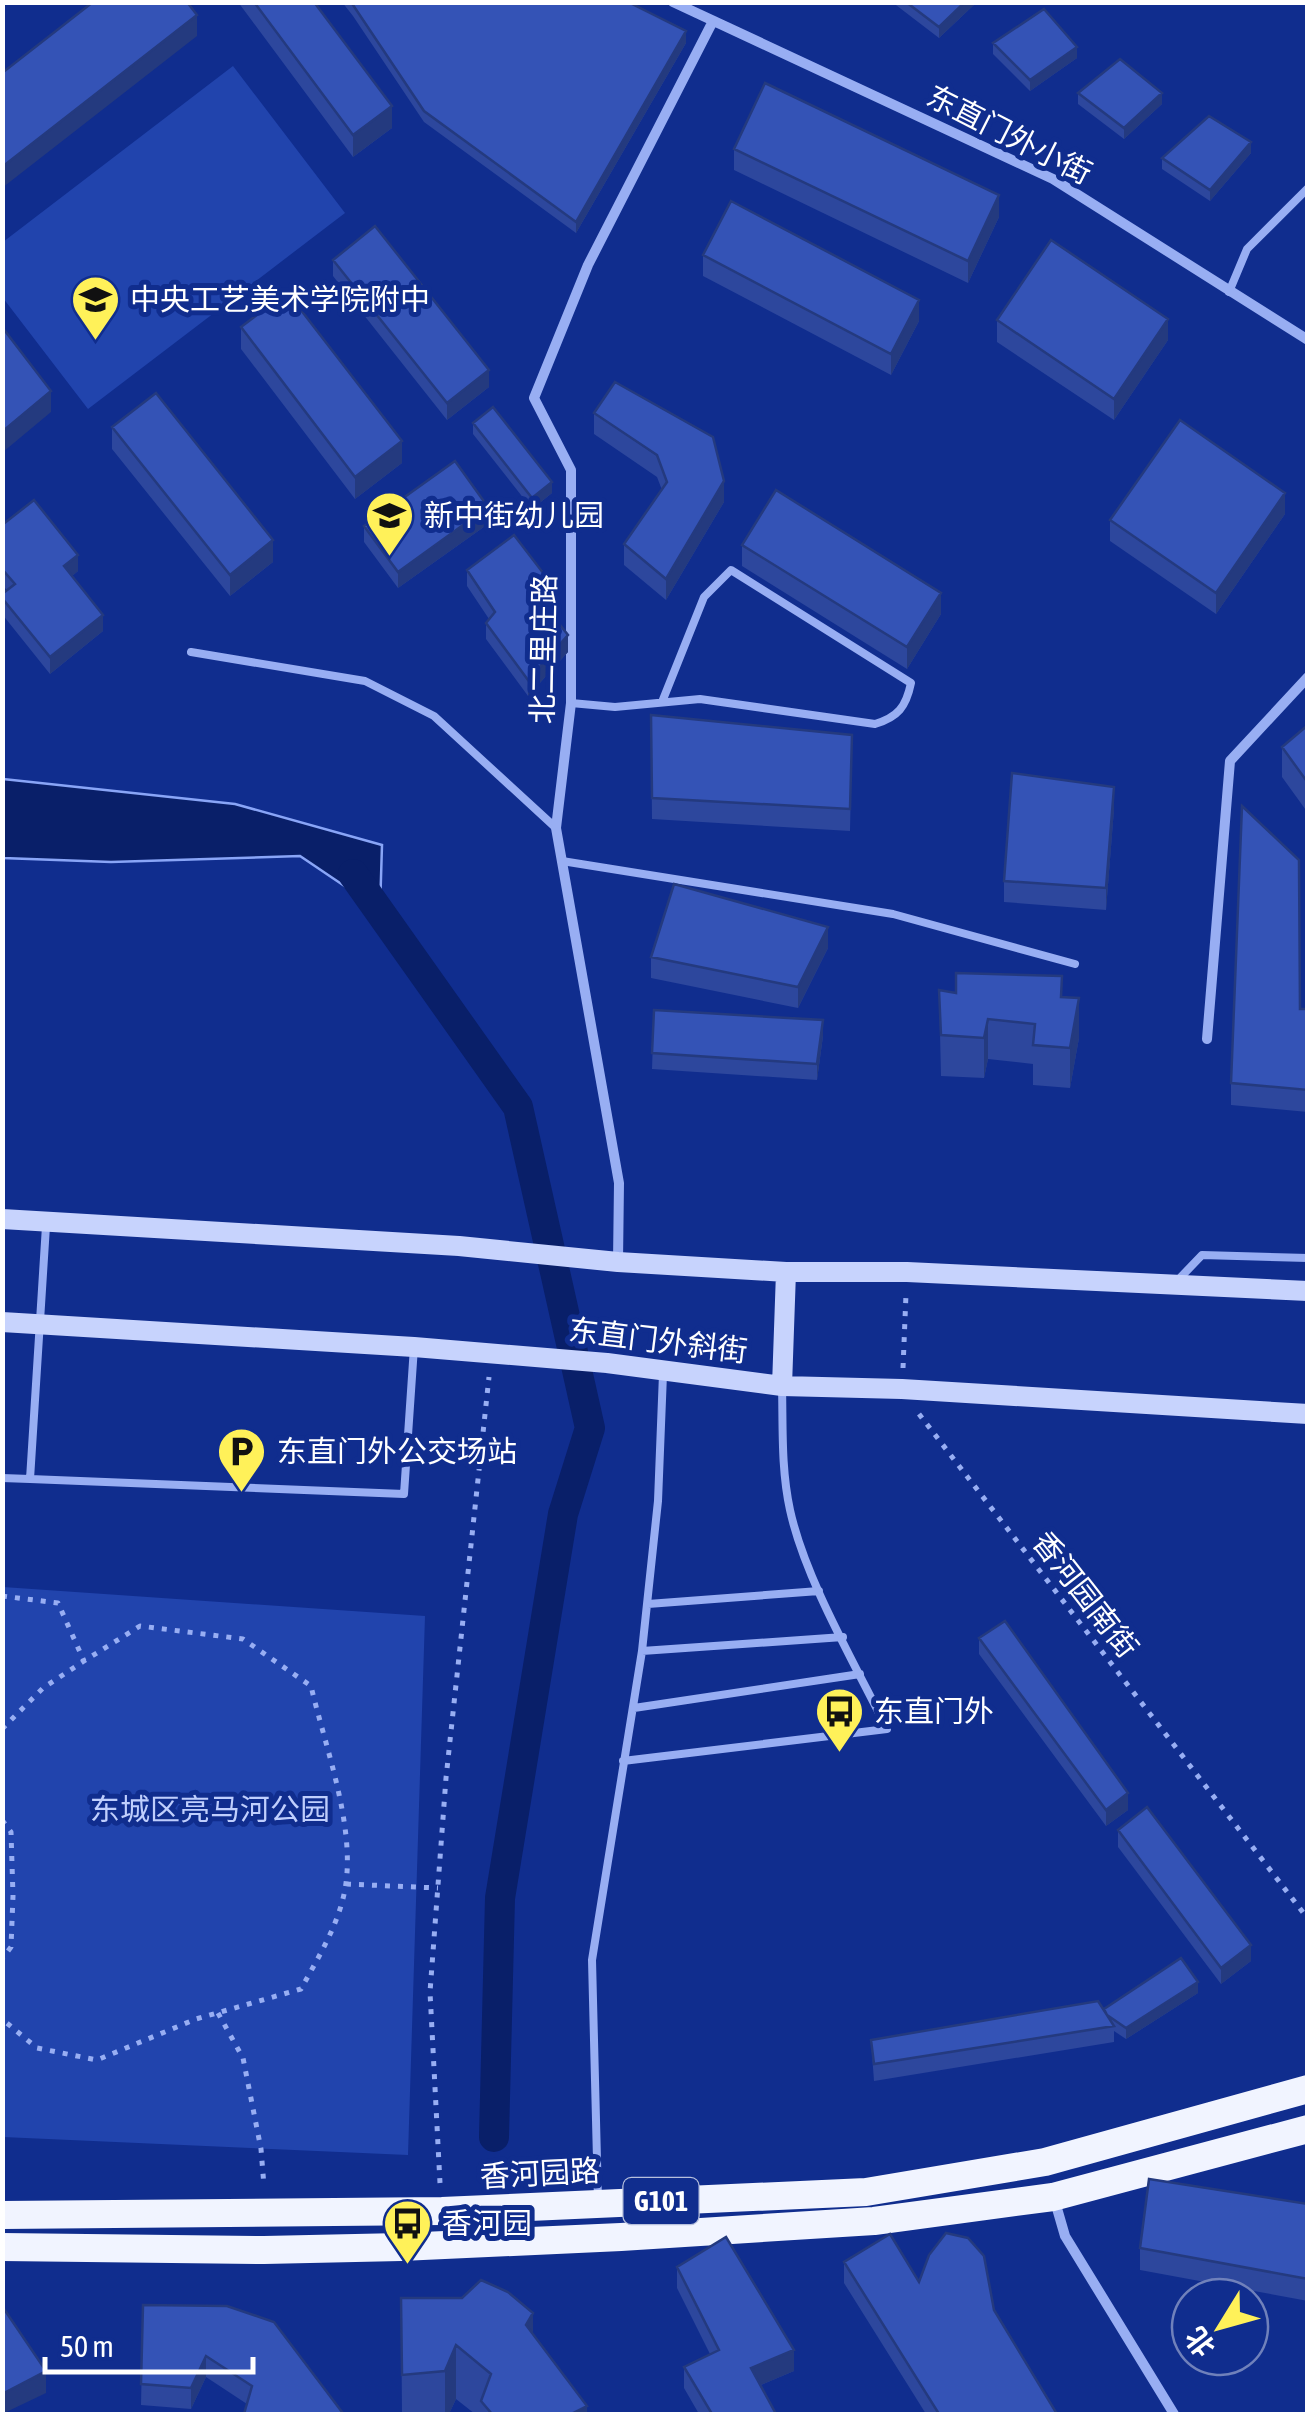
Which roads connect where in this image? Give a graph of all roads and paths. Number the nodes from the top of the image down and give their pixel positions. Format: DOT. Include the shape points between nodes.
graph roads {
  1 [pos="673,2"];
  2 [pos="713,21"];
  3 [pos="1308,188"];
  4 [pos="1230,292"];
  5 [pos="1308,340"];
  6 [pos="191,652"];
  7 [pos="1308,677"];
  8 [pos="662,702"];
  9 [pos="571,703"];
  10 [pos="556,828"];
  11 [pos="562,860"];
  12 [pos="1075,964"];
  13 [pos="1207,1039"];
  14 [pos="2,1220"];
  15 [pos="46,1223"];
  16 [pos="1308,1258"];
  17 [pos="618,1262"];
  18 [pos="786,1272"];
  19 [pos="908,1272"];
  20 [pos="1173,1284"];
  21 [pos="1308,1291"];
  22 [pos="2,1322"];
  23 [pos="41,1324"];
  24 [pos="414,1347"];
  25 [pos="492,1354"];
  26 [pos="664,1370"];
  27 [pos="782,1386"];
  28 [pos="902,1389"];
  29 [pos="1308,1414"];
  30 [pos="2,1478"];
  31 [pos="30,1479"];
  32 [pos="818,1590"];
  33 [pos="2,1596"];
  34 [pos="648,1604"];
  35 [pos="842,1637"];
  36 [pos="642,1652"];
  37 [pos="84,1661"];
  38 [pos="860,1674"];
  39 [pos="634,1708"];
  40 [pos="2,1729"];
  41 [pos="622,1761"];
  42 [pos="2,1820"];
  43 [pos="346,1884"];
  44 [pos="438,1888"];
  45 [pos="1308,1919"];
  46 [pos="2,1960"];
  47 [pos="218,2012"];
  48 [pos="2,2019"];
  49 [pos="1308,2088"];
  50 [pos="1308,2129"];
  51 [pos="1054,2197"];
  52 [pos="598,2203"];
  53 [pos="442,2211"];
  54 [pos="2,2214"];
  55 [pos="266,2214"];
  56 [pos="2,2247"];
  57 [pos="1174,2414"];
  1 -- 2 [label="street, 东直门外小街"];
  2 -- 4 [label="street, 东直门外小街" via="1053,179"];
  2 -- 9 [label="street, 北二里庄路" via="588,266 534,398 571,470"];
  3 -- 4 [label="lane" via="1247,249"];
  4 -- 5 [label="street, 东直门外小街"];
  6 -- 10 [label="lane" via="365,681 434,716"];
  7 -- 13 [label="street" via="1230,761"];
  8 -- 8 [label="lane" via="700,699 875,724 894,718 912,684 731,570 704,597"];
  8 -- 9 [label="lane"];
  9 -- 10 [label="street, 北二里庄路"];
  10 -- 11 [label="street, 北二里庄路"];
  11 -- 12 [label="lane" via="894,914"];
  11 -- 17 [label="street, 北二里庄路" via="619,1182"];
  14 -- 15 [label="main road"];
  15 -- 17 [label="main road" via="458,1246"];
  15 -- 23 [label="lane"];
  16 -- 20 [label="lane" via="1202,1254"];
  17 -- 18 [label="main road"];
  18 -- 19 [label="main road"];
  18 -- 27 [label="main road"];
  19 -- 20 [label="main road"];
  19 -- 28 [label="path"];
  20 -- 21 [label="main road"];
  22 -- 23 [label="main road, 东直门外斜街"];
  23 -- 24 [label="main road, 东直门外斜街"];
  23 -- 31 [label="lane"];
  24 -- 25 [label="main road, 东直门外斜街"];
  24 -- 31 [label="lane" via="404,1494"];
  25 -- 26 [label="main road, 东直门外斜街"];
  25 -- 44 [label="path"];
  26 -- 27 [label="main road, 东直门外斜街"];
  26 -- 34 [label="lane"];
  27 -- 28 [label="main road, 东直门外斜街"];
  27 -- 32 [label="lane" via="784,1480"];
  28 -- 29 [label="main road, 东直门外斜街"];
  28 -- 45 [label="path, 香河园南街"];
  30 -- 31 [label="lane"];
  32 -- 34 [label="lane"];
  32 -- 35 [label="lane"];
  33 -- 37 [label="path" via="58,1603"];
  34 -- 36 [label="lane"];
  35 -- 36 [label="lane"];
  35 -- 38 [label="lane"];
  36 -- 39 [label="lane"];
  37 -- 40 [label="path" via="43,1688"];
  37 -- 43 [label="path" via="140,1626 243,1639 311,1686 345,1830"];
  38 -- 39 [label="lane"];
  38 -- 41 [label="lane" via="887,1729"];
  39 -- 41 [label="lane"];
  41 -- 52 [label="lane" via="592,1960"];
  42 -- 46 [label="path" via="10,1832 13,1896 11,1947"];
  43 -- 44 [label="path"];
  43 -- 47 [label="path" via="330,1936 301,1989"];
  44 -- 53 [label="path" via="430,1992"];
  47 -- 48 [label="path" via="97,2060 37,2048"];
  47 -- 55 [label="path" via="243,2058 262,2148"];
  49 -- 52 [label="highway, 香河园路 / G101" via="1045,2162 866,2192"];
  50 -- 51 [label="highway, G101"];
  51 -- 56 [label="highway, G101" via="874,2221 620,2238 264,2250"];
  51 -- 57 [label="street" via="1065,2236"];
  52 -- 53 [label="highway, 香河园路 / G101"];
  53 -- 55 [label="highway, 香河园路 / G101"];
  54 -- 55 [label="highway, 香河园路 / G101"];
}
